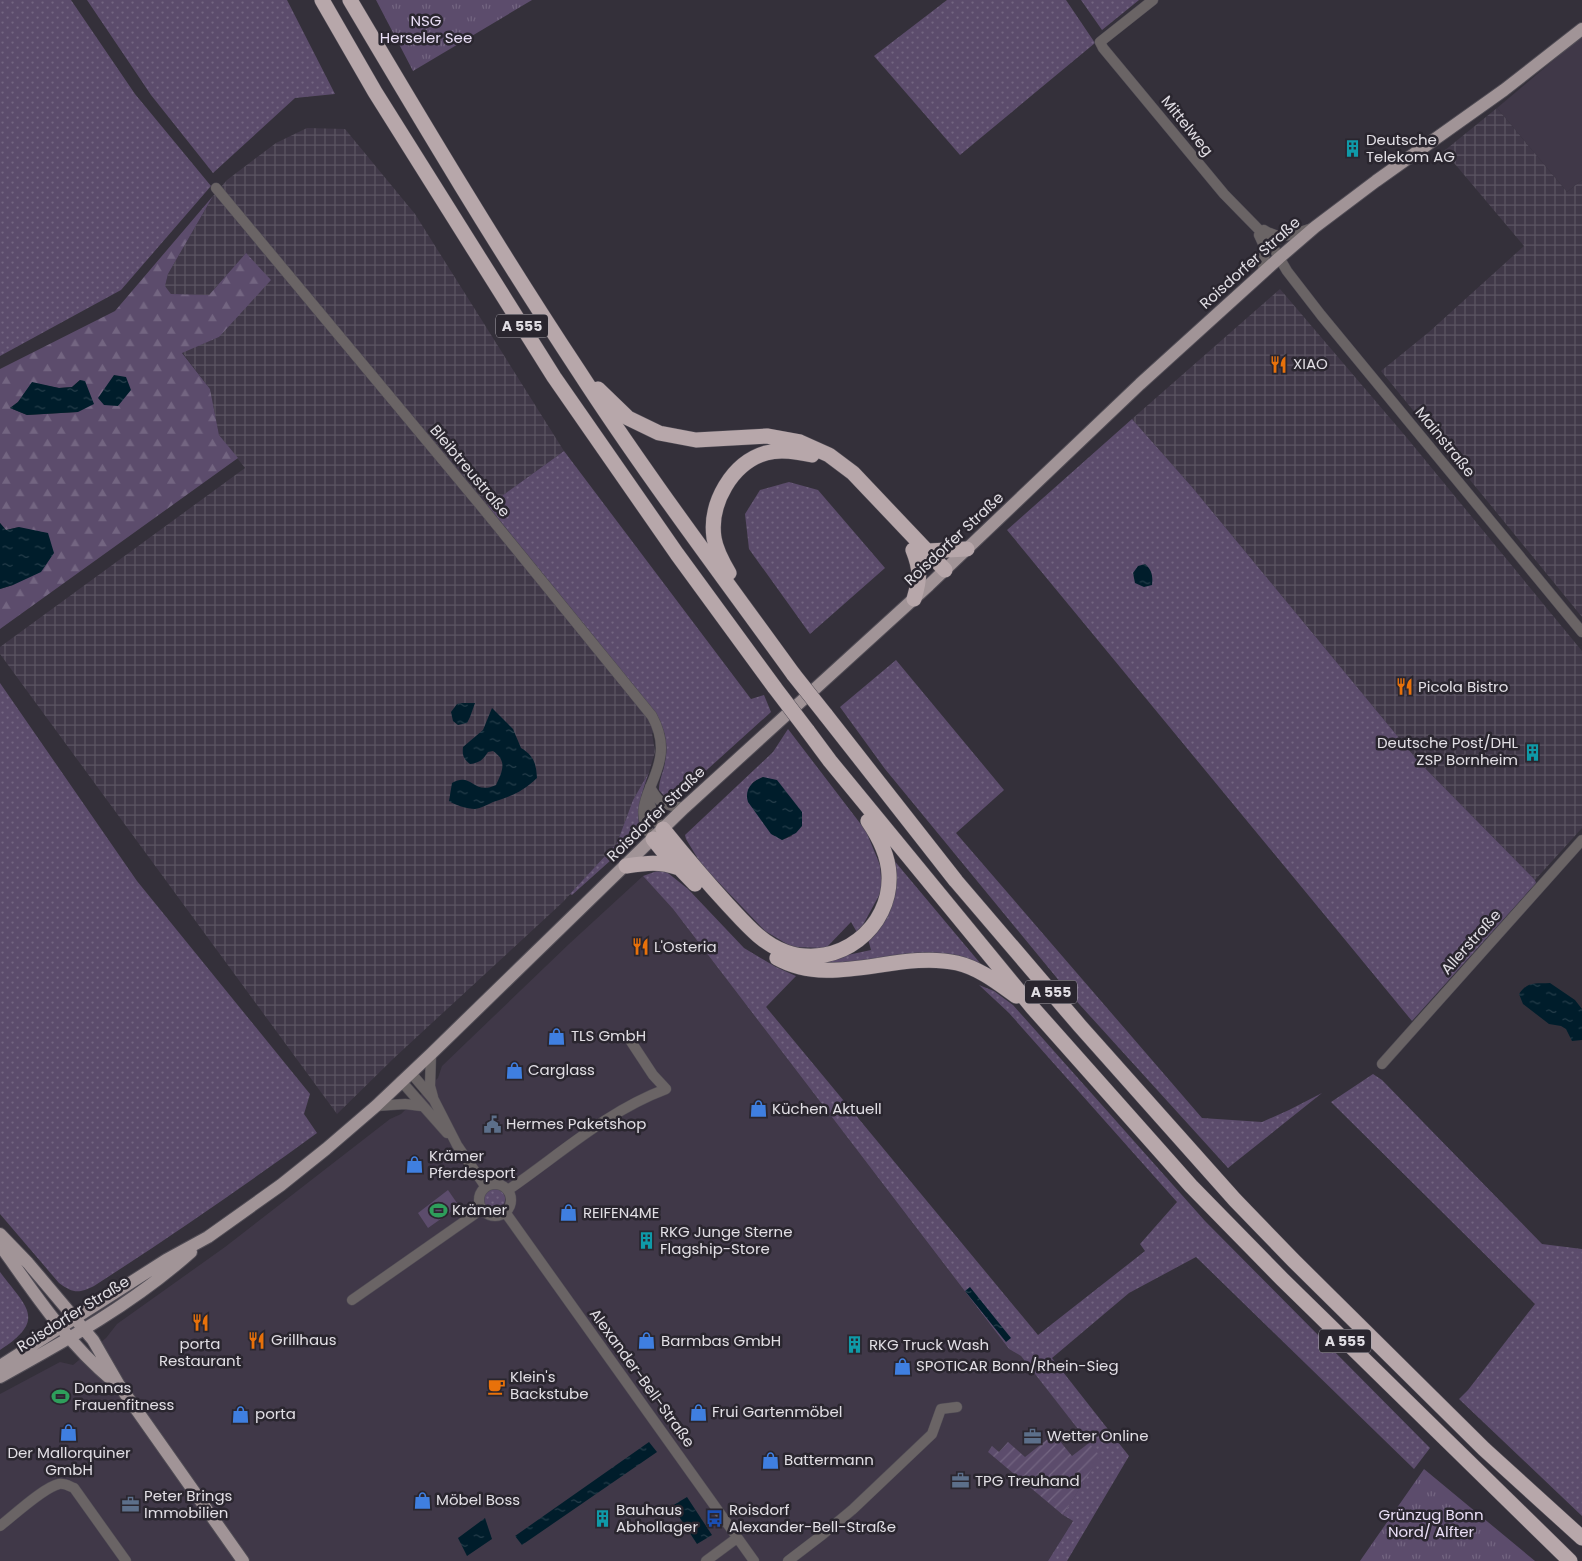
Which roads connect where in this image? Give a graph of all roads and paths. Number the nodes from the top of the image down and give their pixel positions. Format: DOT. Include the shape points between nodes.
graph roads {
  1 [pos="322,0"];
  2 [pos="350,0"];
  3 [pos="1153,0"];
  4 [pos="1582,29"];
  5 [pos="216,188"];
  6 [pos="1254,225"];
  7 [pos="1315,227"];
  8 [pos="1279,258"];
  9 [pos="1287,271"];
  10 [pos="1263,273"];
  11 [pos="577,370"];
  12 [pos="967,549"];
  13 [pos="920,550"];
  14 [pos="942,573"];
  15 [pos="914,599"];
  16 [pos="754,620"];
  17 [pos="1582,632"];
  18 [pos="830,761"];
  19 [pos="649,792"];
  20 [pos="684,808"];
  21 [pos="658,834"];
  22 [pos="1582,840"];
  23 [pos="626,866"];
  24 [pos="682,870"];
  25 [pos="1032,1007"];
  26 [pos="630,1040"];
  27 [pos="431,1054"];
  28 [pos="1382,1064"];
  29 [pos="406,1077"];
  30 [pos="434,1100"];
  31 [pos="376,1106"];
  32 [pos="421,1106"];
  33 [pos="457,1145"];
  34 [pos="486,1186"];
  35 [pos="508,1190"];
  36 [pos="482,1209"];
  37 [pos="505,1212"];
  38 [pos="0,1234"];
  39 [pos="208,1237"];
  40 [pos="0,1245"];
  41 [pos="352,1300"];
  42 [pos="74,1318"];
  43 [pos="60,1327"];
  44 [pos="84,1329"];
  45 [pos="68,1338"];
  46 [pos="0,1366"];
  47 [pos="0,1377"];
  48 [pos="120,1386"];
  49 [pos="957,1407"];
  50 [pos="0,1526"];
  51 [pos="737,1538"];
  52 [pos="1582,1538"];
  53 [pos="126,1561"];
  54 [pos="243,1561"];
  55 [pos="706,1561"];
  56 [pos="754,1561"];
  57 [pos="788,1561"];
  58 [pos="1570,1561"];
  1 -- 18 [label="highway, A 555, bridge" via="375,92 554,377 677,554"];
  2 -- 11 [label="highway, A 555" via="458,182"];
  3 -- 6 [label="street, Mittelweg" via="1100,42 1224,194"];
  4 -- 7 [label="main road, Roisdorfer Straße" via="1504,90"];
  5 -- 19 [label="street, Bleibtreustraße" via="652,716 661,740 660,758"];
  6 -- 7 [label="street, Mittelweg" via="1282,236"];
  6 -- 8 [label="street, Mittelweg" via="1269,240"];
  6 -- 10 [label="street, Mittelweg" via="1265,248"];
  7 -- 8 [label="main road, Roisdorfer Straße"];
  8 -- 9 [label="street, Mittelweg"];
  8 -- 10 [label="main road, Roisdorfer Straße"];
  9 -- 17 [label="street, Mainstraße"];
  10 -- 12 [label="main road, Roisdorfer Straße" via="1133,390"];
  11 -- 13 [label="highway" via="628,418 659,433 696,440 767,436 800,442 829,455 853,473"];
  11 -- 16 [label="highway, A 555"];
  12 -- 13 [label="highway"];
  12 -- 14 [label="main road, Roisdorfer Straße"];
  13 -- 14 [label="highway"];
  13 -- 15 [label="highway" via="920,577"];
  13 -- 16 [label="highway" via="841,471 813,455 789,451 766,453 732,475 720,496 715,517 714,538 720,556 742,592"];
  14 -- 15 [label="main road, Roisdorfer Straße"];
  15 -- 20 [label="main road, Roisdorfer Straße"];
  16 -- 52 [label="highway, A 555, bridge" via="956,881 1235,1200 1484,1449"];
  18 -- 21 [label="highway" via="848,794 878,836 890,874 888,892 878,919 849,947 822,955 801,956 787,953 763,940"];
  18 -- 25 [label="highway, A 555"];
  19 -- 20 [label="street" via="664,804"];
  19 -- 21 [label="street, Bleibtreustraße" via="642,809 644,821 647,830"];
  20 -- 21 [label="main road, Roisdorfer Straße"];
  21 -- 23 [label="main road, Roisdorfer Straße"];
  21 -- 24 [label="highway" via="662,850"];
  22 -- 28 [label="street, Allerstraße"];
  23 -- 24 [label="highway" via="654,862"];
  23 -- 27 [label="main road, Roisdorfer Straße"];
  24 -- 25 [label="highway" via="752,944 781,960 819,971 903,960 958,963 982,972"];
  25 -- 58 [label="highway, A 555" via="1220,1216"];
  26 -- 35 [label="street" via="652,1075 666,1089 613,1114"];
  27 -- 29 [label="main road, Roisdorfer Straße"];
  27 -- 30 [label="street" via="430,1086"];
  29 -- 30 [label="street"];
  29 -- 31 [label="main road, Roisdorfer Straße"];
  29 -- 32 [label="street"];
  30 -- 33 [label="street"];
  31 -- 32 [label="street"];
  31 -- 39 [label="main road, Roisdorfer Straße" via="281,1185"];
  32 -- 33 [label="street"];
  33 -- 34 [label="street"];
  34 -- 35 [label="street" via="498,1184"];
  34 -- 36 [label="street" via="479,1197"];
  35 -- 37 [label="street" via="510,1202"];
  36 -- 37 [label="street" via="493,1216"];
  36 -- 41 [label="street"];
  37 -- 51 [label="street, Alexander-Bell-Straße"];
  38 -- 42 [label="main road"];
  39 -- 42 [label="main road, Roisdorfer Straße"];
  39 -- 44 [label="main road, Roisdorfer Straße" via="170,1271"];
  40 -- 43 [label="main road"];
  42 -- 43 [label="main road, Roisdorfer Straße"];
  42 -- 44 [label="main road"];
  43 -- 45 [label="main road"];
  43 -- 46 [label="main road, Roisdorfer Straße"];
  44 -- 45 [label="main road, Roisdorfer Straße"];
  44 -- 48 [label="main road"];
  45 -- 47 [label="main road, Roisdorfer Straße"];
  45 -- 48 [label="main road"];
  48 -- 54 [label="main road"];
  49 -- 57 [label="street" via="942,1410 932,1434 852,1510"];
  50 -- 53 [label="street" via="50,1488 67,1485 74,1488"];
  51 -- 55 [label="street"];
  51 -- 56 [label="street, Alexander-Bell-Straße"];
}
